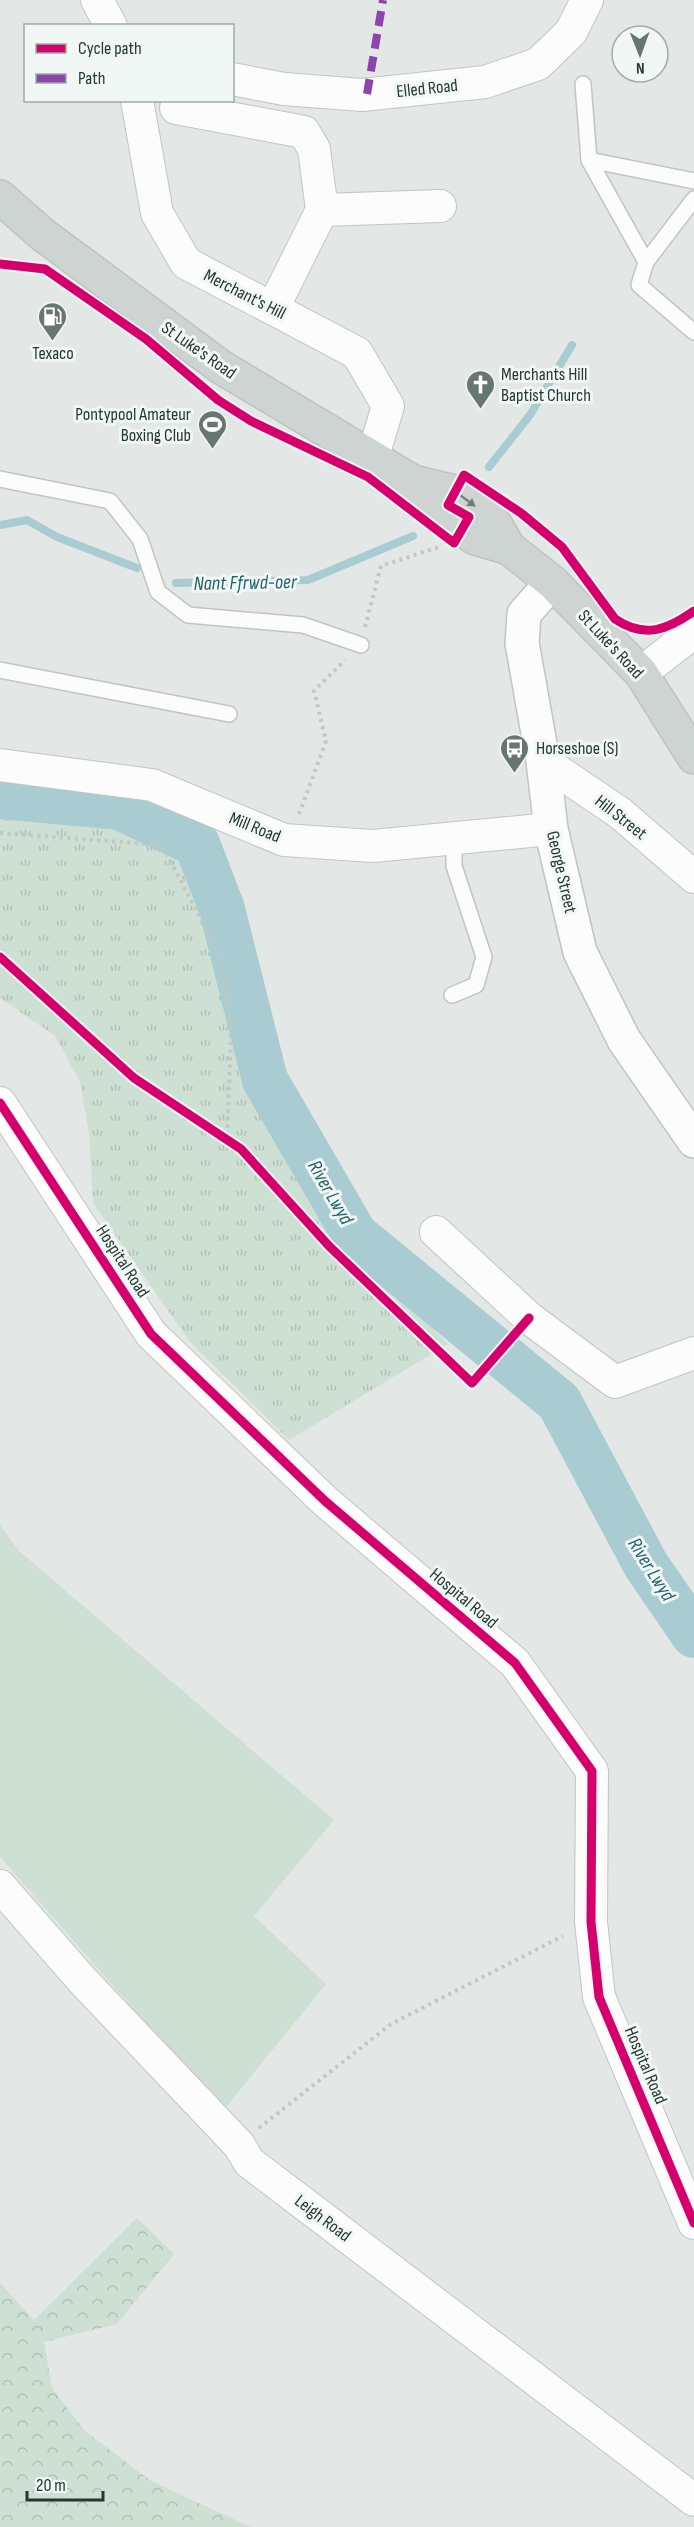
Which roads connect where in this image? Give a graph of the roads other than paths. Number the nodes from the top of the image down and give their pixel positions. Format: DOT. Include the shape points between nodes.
graph roads {
  1 [pos="97,0"];
  2 [pos="587,0"];
  3 [pos="110,24"];
  4 [pos="234,79"];
  5 [pos="583,84"];
  6 [pos="137,102"];
  7 [pos="176,108"];
  8 [pos="589,159"];
  9 [pos="694,181"];
  10 [pos="0,197"];
  11 [pos="694,199"];
  12 [pos="440,206"];
  13 [pos="322,210"];
  14 [pos="646,262"];
  15 [pos="273,308"];
  16 [pos="694,332"];
  17 [pos="373,456"];
  18 [pos="0,479"];
  19 [pos="552,582"];
  20 [pos="694,632"];
  21 [pos="361,645"];
  22 [pos="0,670"];
  23 [pos="641,672"];
  24 [pos="229,714"];
  25 [pos="694,757"];
  26 [pos="543,761"];
  27 [pos="0,765"];
  28 [pos="551,829"];
  29 [pos="454,838"];
  30 [pos="694,877"];
  31 [pos="452,995"];
  32 [pos="0,1103"];
  33 [pos="694,1141"];
  34 [pos="436,1232"];
  35 [pos="694,1353"];
  36 [pos="0,1886"];
  37 [pos="694,2223"];
  38 [pos="694,2500"];
  1 -- 3 [label="street"];
  2 -- 4 [label="street, Elled Road" via="571,32 538,64 485,82 362,95 284,89"];
  5 -- 8 [label="lane"];
  6 -- 15 [label="street, Merchant's Hill" via="157,213 186,263"];
  7 -- 13 [label="street" via="304,132 314,149"];
  8 -- 9 [label="lane"];
  8 -- 14 [label="lane"];
  10 -- 17 [label="main road, St Luke's Road" via="42,234 221,367"];
  11 -- 14 [label="lane"];
  12 -- 13 [label="street"];
  13 -- 15 [label="street"];
  14 -- 16 [label="lane" via="639,285"];
  15 -- 17 [label="street, Merchant's Hill" via="357,353 388,406"];
  17 -- 19 [label="main road, St Luke's Road" via="413,482 455,492 492,519 509,548"];
  18 -- 21 [label="lane" via="110,501 140,539 158,592 188,615 303,625"];
  19 -- 23 [label="main road, St Luke's Road"];
  19 -- 26 [label="main road, George Street" via="524,614 522,643"];
  20 -- 23 [label="street"];
  22 -- 24 [label="lane"];
  23 -- 25 [label="main road, St Luke's Road"];
  26 -- 28 [label="main road, George Street"];
  26 -- 30 [label="street, Hill Street" via="620,813"];
  27 -- 29 [label="street, Mill Road" via="152,785 284,840 373,846"];
  28 -- 29 [label="street, Mill Road"];
  28 -- 33 [label="main road, George Street" via="580,952 624,1040"];
  29 -- 31 [label="lane" via="454,866 484,957 476,986"];
  32 -- 37 [label="street, Hospital Road" via="151,1334 325,1501 515,1663 592,1771 591,1922 599,1997"];
  34 -- 35 [label="street" via="529,1318 615,1382"];
  36 -- 38 [label="street, Leigh Road" via="83,1981 239,2145 249,2162"];
}
